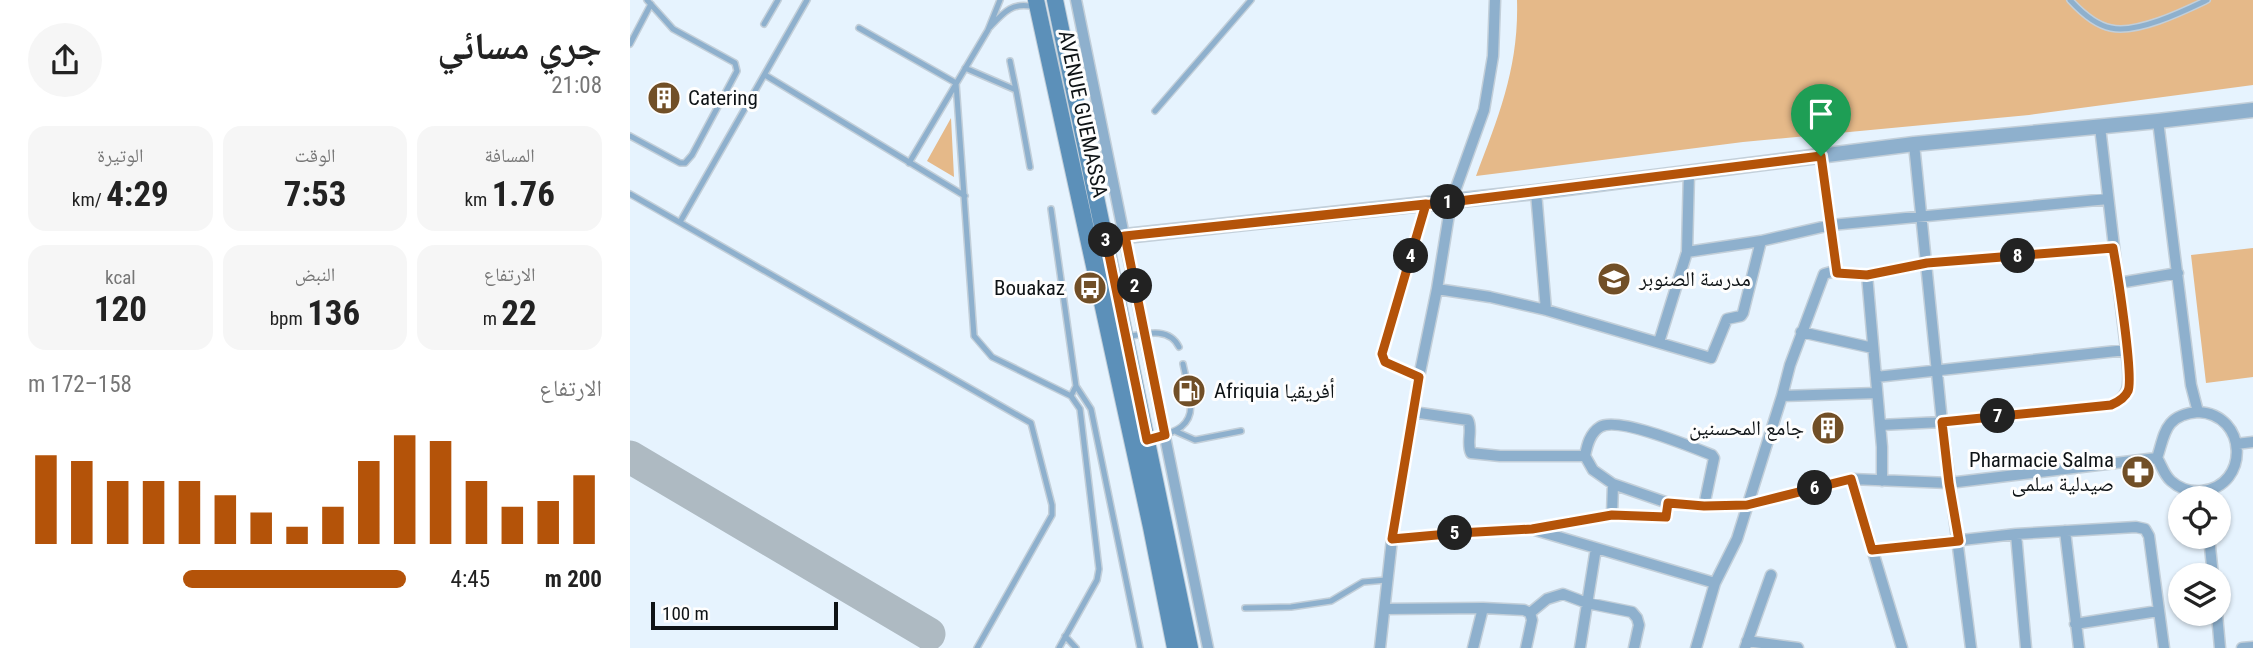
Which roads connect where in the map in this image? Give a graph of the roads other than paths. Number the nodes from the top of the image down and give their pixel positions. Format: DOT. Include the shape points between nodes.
graph roads {
  1 [pos="778,0"];
  2 [pos="807,0"];
  3 [pos="1000,0"];
  4 [pos="1055,0"];
  5 [pos="1076,0"];
  6 [pos="1251,0"];
  7 [pos="1495,0"];
  8 [pos="2070,0"];
  9 [pos="2207,0"];
  10 [pos="649,2"];
  11 [pos="1037,4"];
  12 [pos="764,24"];
  13 [pos="859,28"];
  14 [pos="988,30"];
  15 [pos="630,44"];
  16 [pos="1010,61"];
  17 [pos="965,68"];
  18 [pos="765,75"];
  19 [pos="956,83"];
  20 [pos="1016,90"];
  21 [pos="2253,110"];
  22 [pos="1155,111"];
  23 [pos="2158,121"];
  24 [pos="2100,127"];
  25 [pos="630,136"];
  26 [pos="1914,144"];
  27 [pos="1821,156"];
  28 [pos="909,163"];
  29 [pos="1030,167"];
  30 [pos="1689,172"];
  31 [pos="1536,192"];
  32 [pos="630,194"];
  33 [pos="965,196"];
  34 [pos="2108,199"];
  35 [pos="1451,202"];
  36 [pos="1426,204"];
  37 [pos="1051,209"];
  38 [pos="1922,215"];
  39 [pos="680,222"];
  40 [pos="1831,225"];
  41 [pos="1125,236"];
  42 [pos="1106,240"];
  43 [pos="1761,241"];
  44 [pos="1089,243"];
  45 [pos="2113,248"];
  46 [pos="1687,252"];
  47 [pos="1927,263"];
  48 [pos="1837,273"];
  49 [pos="2178,273"];
  50 [pos="1867,275"];
  51 [pos="2119,283"];
  52 [pos="1437,289"];
  53 [pos="1546,310"];
  54 [pos="1801,332"];
  55 [pos="1144,334"];
  56 [pos="1126,337"];
  57 [pos="1659,342"];
  58 [pos="1179,347"];
  59 [pos="1873,348"];
  60 [pos="2126,350"];
  61 [pos="1183,364"];
  62 [pos="1936,370"];
  63 [pos="1419,377"];
  64 [pos="1876,377"];
  65 [pos="1187,382"];
  66 [pos="1076,386"];
  67 [pos="1877,393"];
  68 [pos="1070,396"];
  69 [pos="1782,397"];
  70 [pos="1191,400"];
  71 [pos="1413,412"];
  72 [pos="2198,412"];
  73 [pos="1942,422"];
  74 [pos="1880,425"];
  75 [pos="1241,431"];
  76 [pos="1171,434"];
  77 [pos="1147,440"];
  78 [pos="2253,442"];
  79 [pos="2236,444"];
  80 [pos="1585,456"];
  81 [pos="2157,458"];
  82 [pos="1851,479"];
  83 [pos="1882,481"];
  84 [pos="1949,483"];
  85 [pos="1613,484"];
  86 [pos="2180,486"];
  87 [pos="2218,486"];
  88 [pos="1668,503"];
  89 [pos="1747,505"];
  90 [pos="1704,506"];
  91 [pos="1612,515"];
  92 [pos="1532,529"];
  93 [pos="2065,531"];
  94 [pos="2016,534"];
  95 [pos="1392,539"];
  96 [pos="1959,541"];
  97 [pos="1596,548"];
  98 [pos="1872,550"];
  99 [pos="1771,575"];
  100 [pos="1388,580"];
  101 [pos="1716,583"];
  102 [pos="1587,603"];
  103 [pos="1245,608"];
  104 [pos="1483,608"];
  105 [pos="1385,609"];
  106 [pos="2158,611"];
  107 [pos="1530,613"];
  108 [pos="2075,624"];
  109 [pos="2218,626"];
  110 [pos="1065,636"];
  111 [pos="1746,645"];
  112 [pos="2253,647"];
  113 [pos="977,648"];
  114 [pos="1059,648"];
  115 [pos="1076,648"];
  116 [pos="1140,648"];
  117 [pos="1175,648"];
  118 [pos="1190,648"];
  119 [pos="1208,648"];
  120 [pos="1380,648"];
  121 [pos="1473,648"];
  122 [pos="1526,648"];
  123 [pos="1580,648"];
  124 [pos="1634,648"];
  125 [pos="1696,648"];
  126 [pos="1798,648"];
  127 [pos="1902,648"];
  128 [pos="1971,648"];
  129 [pos="2026,648"];
  130 [pos="2079,648"];
  131 [pos="2164,648"];
  132 [pos="2220,648"];
  133 [pos="2242,648"];
  1 -- 12 [label="lane"];
  2 -- 18 [label="lane"];
  3 -- 14 [label="lane"];
  4 -- 42 [label="main road, AVENUE GUEMASSA"];
  5 -- 41 [label="street, AVENUE GUEMASSA"];
  6 -- 22 [label="lane"];
  7 -- 35 [label="street" via="1493,56 1484,110"];
  8 -- 9 [label="lane" via="2103,26 2115,29 2166,18"];
  10 -- 15 [label="lane"];
  10 -- 25 [label="lane" via="673,29 735,63 737,71 685,163"];
  11 -- 14 [label="lane" via="1006,10"];
  11 -- 44 [label="main road, AVENUE GUEMASSA"];
  13 -- 19 [label="lane"];
  14 -- 17 [label="lane"];
  16 -- 20 [label="lane"];
  17 -- 19 [label="lane"];
  17 -- 20 [label="lane"];
  18 -- 28 [label="lane"];
  18 -- 39 [label="lane"];
  19 -- 28 [label="lane"];
  19 -- 33 [label="lane"];
  20 -- 29 [label="lane"];
  21 -- 23 [label="street"];
  23 -- 24 [label="street"];
  23 -- 49 [label="street"];
  24 -- 26 [label="street"];
  24 -- 34 [label="street"];
  26 -- 27 [label="street"];
  26 -- 38 [label="street"];
  27 -- 30 [label="street"];
  27 -- 40 [label="street"];
  28 -- 33 [label="lane"];
  30 -- 31 [label="street"];
  30 -- 46 [label="street"];
  31 -- 35 [label="street"];
  31 -- 53 [label="street"];
  32 -- 39 [label="lane"];
  33 -- 68 [label="lane" via="974,336 992,358"];
  34 -- 38 [label="street"];
  34 -- 45 [label="street"];
  35 -- 36 [label="street"];
  35 -- 52 [label="street"];
  36 -- 41 [label="street"];
  36 -- 63 [label="street" via="1382,354 1385,362"];
  37 -- 66 [label="lane"];
  38 -- 40 [label="street"];
  38 -- 47 [label="street"];
  39 -- 113 [label="lane" via="1031,423 1052,514"];
  40 -- 43 [label="street"];
  40 -- 48 [label="street"];
  41 -- 42 [label="street"];
  41 -- 55 [label="street, AVENUE GUEMASSA"];
  42 -- 44 [label="street"];
  42 -- 56 [label="main road, AVENUE GUEMASSA"];
  43 -- 46 [label="street"];
  43 -- 57 [label="street" via="1743,313 1727,319 1711,358"];
  44 -- 117 [label="main road, AVENUE GUEMASSA"];
  45 -- 47 [label="street"];
  45 -- 51 [label="street"];
  46 -- 57 [label="street"];
  47 -- 50 [label="street"];
  47 -- 62 [label="street"];
  48 -- 50 [label="street"];
  48 -- 54 [label="street" via="1822,277"];
  49 -- 51 [label="street"];
  49 -- 72 [label="street"];
  50 -- 59 [label="street"];
  51 -- 60 [label="street"];
  52 -- 53 [label="street"];
  52 -- 63 [label="street"];
  53 -- 57 [label="street"];
  54 -- 59 [label="street"];
  54 -- 69 [label="street"];
  55 -- 56 [label="lane"];
  55 -- 58 [label="lane" via="1168,336"];
  55 -- 76 [label="street, AVENUE GUEMASSA"];
  56 -- 77 [label="main road, AVENUE GUEMASSA"];
  59 -- 64 [label="street"];
  60 -- 62 [label="street"];
  60 -- 73 [label="street" via="2129,387 2116,403"];
  61 -- 65 [label="lane"];
  62 -- 64 [label="street"];
  62 -- 73 [label="street"];
  63 -- 71 [label="street"];
  64 -- 67 [label="street"];
  66 -- 68 [label="lane"];
  66 -- 116 [label="lane" via="1091,409"];
  67 -- 69 [label="street"];
  67 -- 74 [label="street"];
  68 -- 110 [label="lane" via="1081,414 1100,569"];
  69 -- 89 [label="street"];
  70 -- 76 [label="lane" via="1190,416"];
  71 -- 80 [label="street" via="1468,420 1471,453"];
  71 -- 95 [label="street"];
  72 -- 79 [label="street" via="2223,421"];
  72 -- 81 [label="street" via="2181,416 2168,426"];
  73 -- 74 [label="street"];
  73 -- 84 [label="street"];
  74 -- 83 [label="street"];
  75 -- 76 [label="lane" via="1195,440"];
  76 -- 77 [label="lane"];
  76 -- 119 [label="street, AVENUE GUEMASSA"];
  77 -- 118 [label="main road, AVENUE GUEMASSA"];
  78 -- 79 [label="street"];
  79 -- 87 [label="street" via="2236,460"];
  80 -- 85 [label="street" via="1593,470"];
  80 -- 90 [label="street" via="1596,429 1618,423 1709,454 1714,458"];
  81 -- 84 [label="street"];
  81 -- 86 [label="street" via="2166,475"];
  82 -- 83 [label="street"];
  82 -- 89 [label="street"];
  82 -- 98 [label="street"];
  83 -- 84 [label="street"];
  84 -- 96 [label="street"];
  85 -- 88 [label="street"];
  85 -- 91 [label="street"];
  88 -- 90 [label="street"];
  88 -- 91 [label="street" via="1666,517"];
  89 -- 90 [label="street"];
  89 -- 101 [label="street"];
  91 -- 92 [label="street"];
  92 -- 95 [label="street"];
  92 -- 97 [label="street"];
  93 -- 94 [label="street"];
  93 -- 106 [label="street" via="2146,529"];
  93 -- 108 [label="street"];
  94 -- 96 [label="street"];
  94 -- 129 [label="street"];
  95 -- 100 [label="street"];
  96 -- 98 [label="street"];
  96 -- 128 [label="street"];
  97 -- 101 [label="street"];
  97 -- 102 [label="street"];
  98 -- 127 [label="street"];
  99 -- 111 [label="street"];
  100 -- 103 [label="lane" via="1363,582 1331,601"];
  100 -- 105 [label="street"];
  101 -- 125 [label="street"];
  102 -- 107 [label="street" via="1563,594 1547,599"];
  102 -- 123 [label="street"];
  102 -- 124 [label="street" via="1632,612 1639,625"];
  104 -- 105 [label="street"];
  104 -- 107 [label="street"];
  104 -- 121 [label="street"];
  105 -- 120 [label="street"];
  106 -- 108 [label="street"];
  106 -- 131 [label="street"];
  107 -- 122 [label="street"];
  108 -- 130 [label="street"];
  109 -- 132 [label="street"];
  110 -- 114 [label="lane"];
  110 -- 115 [label="lane"];
  111 -- 126 [label="street"];
  112 -- 133 [label="street"];
}
